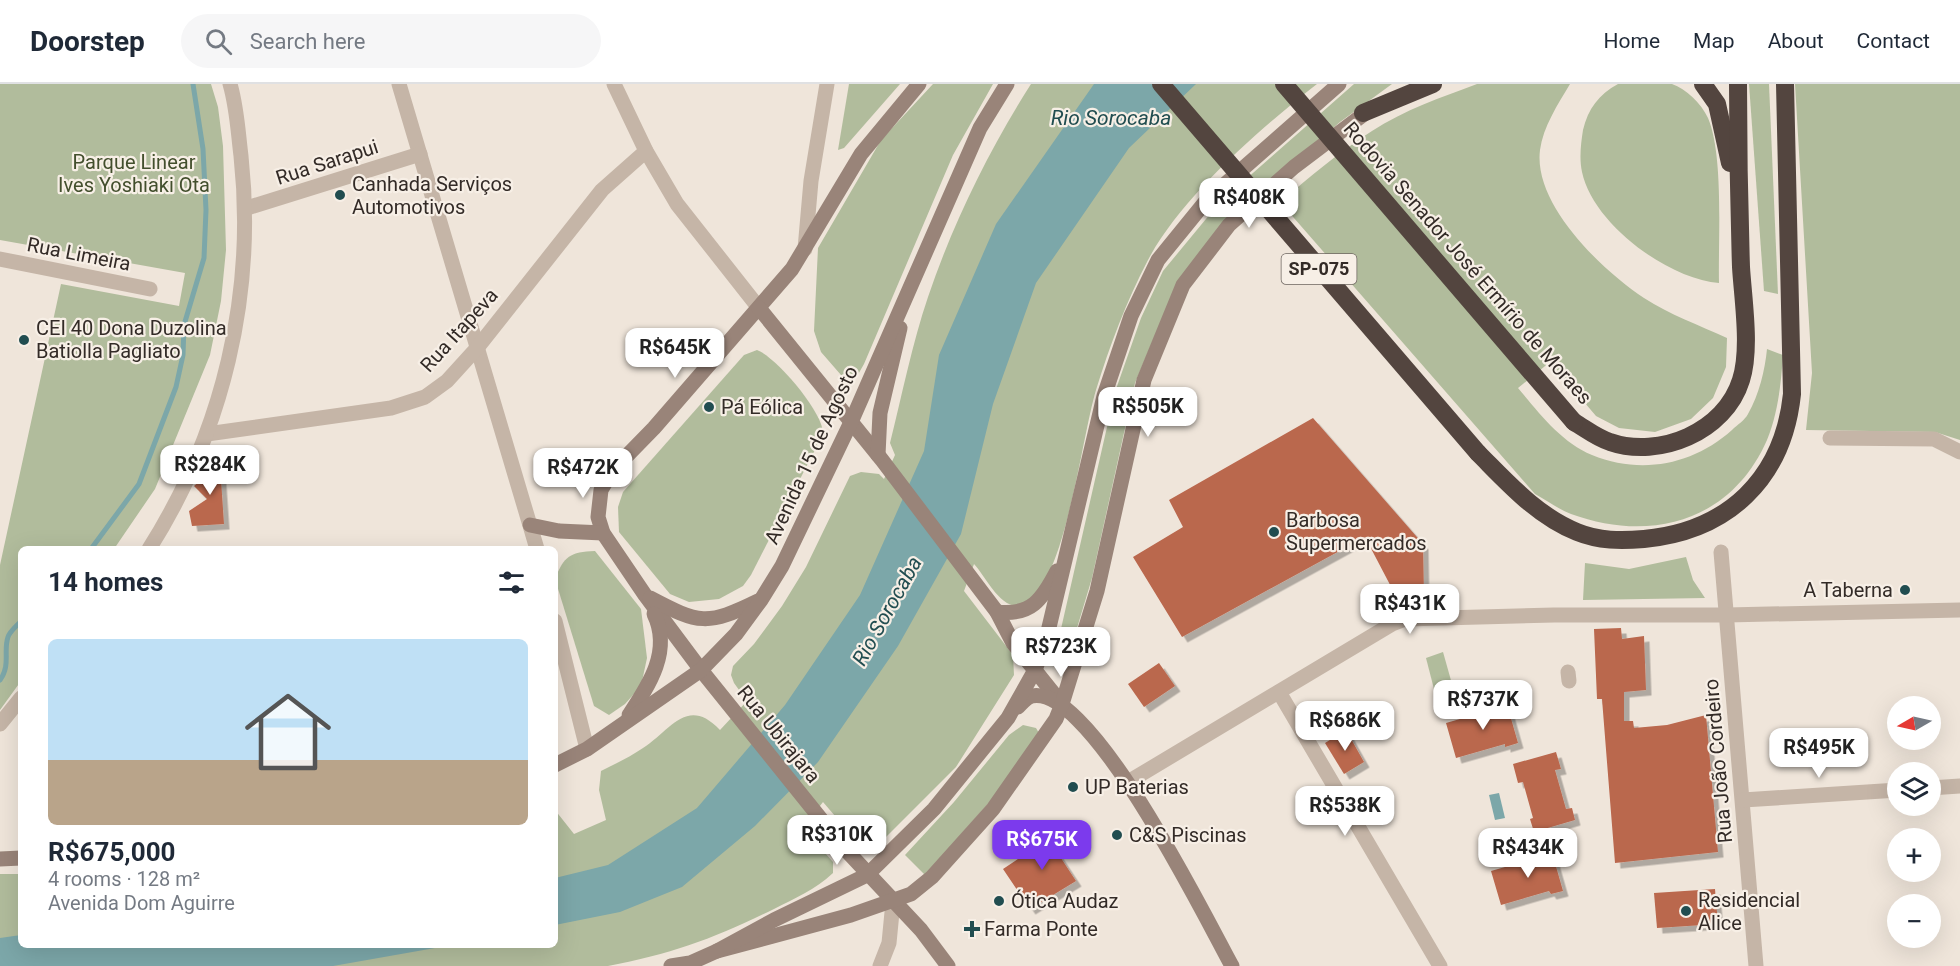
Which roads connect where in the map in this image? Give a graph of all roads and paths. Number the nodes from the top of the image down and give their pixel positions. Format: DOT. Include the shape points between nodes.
graph roads {
  1 [pos="230,84"];
  2 [pos="399,84"];
  3 [pos="614,84"];
  4 [pos="827,84"];
  5 [pos="919,84"];
  6 [pos="1007,84"];
  7 [pos="1161,84"];
  8 [pos="1284,84"];
  9 [pos="1339,84"];
  10 [pos="1410,84"];
  11 [pos="1433,84"];
  12 [pos="1703,84"];
  13 [pos="1738,84"];
  14 [pos="1785,84"];
  15 [pos="1363,113"];
  16 [pos="646,151"];
  17 [pos="420,154"];
  18 [pos="1739,205"];
  19 [pos="247,208"];
  20 [pos="805,249"];
  21 [pos="0,259"];
  22 [pos="150,289"];
  23 [pos="908,293"];
  24 [pos="759,308"];
  25 [pos="477,348"];
  26 [pos="852,420"];
  27 [pos="207,434"];
  28 [pos="1830,438"];
  29 [pos="1960,452"];
  30 [pos="880,458"];
  31 [pos="530,525"];
  32 [pos="603,533"];
  33 [pos="151,546"];
  34 [pos="536,546"];
  35 [pos="1069,547"];
  36 [pos="1721,552"];
  37 [pos="645,595"];
  38 [pos="761,600"];
  39 [pos="992,607"];
  40 [pos="1960,610"];
  41 [pos="1727,615"];
  42 [pos="558,633"];
  43 [pos="701,670"];
  44 [pos="1035,670"];
  45 [pos="1279,692"];
  46 [pos="18,702"];
  47 [pos="1062,704"];
  48 [pos="1008,718"];
  49 [pos="623,723"];
  50 [pos="0,724"];
  51 [pos="587,749"];
  52 [pos="558,764"];
  53 [pos="1128,782"];
  54 [pos="1960,786"];
  55 [pos="1941,787"];
  56 [pos="1887,791"];
  57 [pos="1743,800"];
  58 [pos="18,858"];
  59 [pos="0,859"];
  60 [pos="867,875"];
  61 [pos="893,902"];
  62 [pos="717,951"];
  63 [pos="689,964"];
  64 [pos="671,966"];
  65 [pos="880,966"];
  66 [pos="948,966"];
  67 [pos="1232,966"];
  68 [pos="1440,966"];
  69 [pos="1756,966"];
  1 -- 19 [label="street"];
  2 -- 17 [label="street"];
  3 -- 16 [label="street"];
  4 -- 20 [label="street" via="811,181"];
  5 -- 20 [label="main road" via="861,154"];
  6 -- 23 [label="main road, Avenida 15 de Agosto" via="980,128"];
  7 -- 14 [label="highway, SP-075, bridge" via="1478,453 1536,509 1577,532 1629,540 1694,530 1740,502 1773,461 1790,417"];
  8 -- 18 [label="highway, Rodovia Senador José Ermírio de Moraes, bridge" via="1574,422 1593,435 1626,446 1663,446 1702,429 1725,407 1741,381 1744,348"];
  9 -- 35 [label="main road" via="1206,201 1158,260 1131,316 1104,396"];
  10 -- 15 [label="main road"];
  11 -- 15 [label="highway"];
  12 -- 18 [label="highway" via="1722,118"];
  13 -- 18 [label="highway, Rodovia Senador José Ermírio de Moraes"];
  15 -- 47 [label="main road" via="1229,225 1183,285 1144,380 1097,591"];
  16 -- 24 [label="street" via="690,223"];
  16 -- 25 [label="street, Rua Itapeva" via="602,190"];
  17 -- 19 [label="street, Rua Sarapui"];
  17 -- 25 [label="street"];
  19 -- 27 [label="street" via="239,314"];
  20 -- 24 [label="main road"];
  21 -- 22 [label="street, Rua Limeira"];
  23 -- 26 [label="main road, Avenida 15 de Agosto"];
  23 -- 30 [label="main road" via="880,413"];
  24 -- 26 [label="main road"];
  24 -- 32 [label="main road" via="613,470 601,490 598,517"];
  25 -- 27 [label="street, Rua Itapeva" via="447,381 425,397 391,408"];
  25 -- 31 [label="street"];
  26 -- 30 [label="main road"];
  26 -- 38 [label="main road, Avenida 15 de Agosto" via="782,566"];
  27 -- 33 [label="street"];
  28 -- 29 [label="street" via="1934,439"];
  30 -- 39 [label="main road"];
  31 -- 32 [label="main road"];
  31 -- 34 [label="street"];
  32 -- 37 [label="main road"];
  35 -- 39 [label="main road" via="1047,589 1029,609 1010,614"];
  35 -- 44 [label="main road"];
  36 -- 41 [label="street, Rua João Cordeiro"];
  37 -- 38 [label="main road" via="697,620 711,620"];
  37 -- 43 [label="main road, Rua Ubirajara"];
  37 -- 49 [label="main road" via="657,621 662,647 649,686"];
  38 -- 43 [label="main road, Avenida 15 de Agosto" via="736,634"];
  39 -- 44 [label="main road"];
  40 -- 41 [label="street"];
  41 -- 45 [label="street" via="1405,619"];
  41 -- 57 [label="street, Rua João Cordeiro"];
  42 -- 51 [label="street"];
  43 -- 49 [label="main road, Avenida 15 de Agosto"];
  43 -- 60 [label="main road, Rua Ubirajara"];
  44 -- 47 [label="main road"];
  44 -- 48 [label="main road"];
  45 -- 53 [label="street"];
  45 -- 68 [label="street"];
  46 -- 50 [label="street"];
  47 -- 48 [label="main road" via="1034,695"];
  47 -- 53 [label="main road" via="1084,724"];
  47 -- 61 [label="main road" via="1056,719 993,809 932,877"];
  48 -- 60 [label="main road" via="934,809"];
  49 -- 51 [label="main road, Avenida 15 de Agosto"];
  51 -- 52 [label="main road, Avenida 15 de Agosto"];
  53 -- 67 [label="main road"];
  54 -- 55 [label="street"];
  56 -- 57 [label="street"];
  57 -- 69 [label="street, Rua João Cordeiro"];
  58 -- 59 [label="main road"];
  60 -- 61 [label="main road, Rua Ubirajara"];
  60 -- 62 [label="main road"];
  61 -- 62 [label="main road"];
  61 -- 65 [label="street" via="889,943"];
  61 -- 66 [label="main road, Rua Ubirajara"];
  62 -- 63 [label="main road"];
  63 -- 64 [label="main road"];
}
